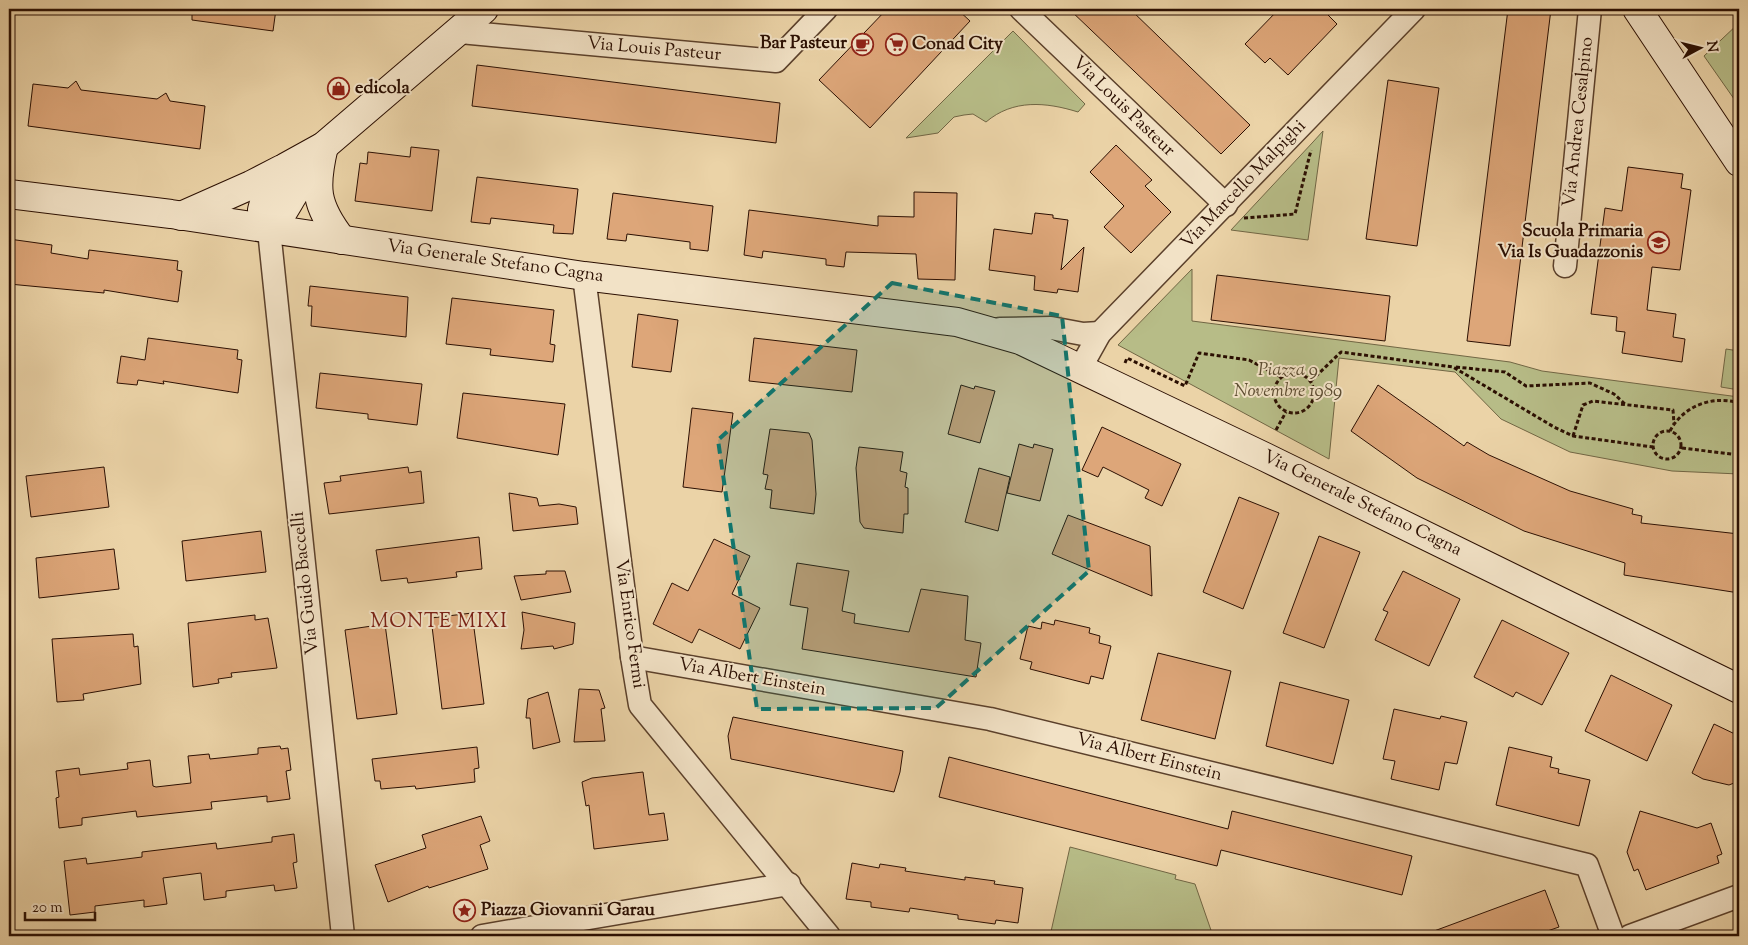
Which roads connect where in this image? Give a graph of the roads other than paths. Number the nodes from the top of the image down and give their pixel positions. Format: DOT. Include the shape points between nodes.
graph roads {
  1 [pos="484,9"];
  2 [pos="826,9"];
  3 [pos="1021,9"];
  4 [pos="1414,9"];
  5 [pos="1590,9"];
  6 [pos="1637,9"];
  7 [pos="460,32"];
  8 [pos="321,157"];
  9 [pos="1739,162"];
  10 [pos="286,167"];
  11 [pos="9,194"];
  12 [pos="1234,211"];
  13 [pos="181,216"];
  14 [pos="269,230"];
  15 [pos="342,240"];
  16 [pos="1565,266"];
  17 [pos="584,276"];
  18 [pos="981,329"];
  19 [pos="1100,333"];
  20 [pos="1081,367"];
  21 [pos="632,657"];
  22 [pos="1739,689"];
  23 [pos="789,884"];
  24 [pos="1739,896"];
  25 [pos="343,936"];
  26 [pos="485,936"];
  27 [pos="830,936"];
  28 [pos="1613,936"];
  29 [pos="1630,936"];
  1 -- 7 [label="street"];
  2 -- 7 [label="street, Via Louis Pasteur" via="776,61"];
  3 -- 12 [label="street, Via Louis Pasteur"];
  4 -- 12 [label="street, Via Marcello Malpighi"];
  5 -- 16 [label="street, Via Andrea Cesalpino"];
  6 -- 9 [label="street"];
  7 -- 8 [label="street"];
  8 -- 10 [label="street"];
  8 -- 14 [label="street" via="297,188 279,221"];
  8 -- 15 [label="street" via="317,192 326,219"];
  10 -- 13 [label="street"];
  10 -- 14 [label="street" via="267,191 262,210"];
  11 -- 13 [label="street, Via Generale Stefano Cagna"];
  12 -- 19 [label="street, Via Marcello Malpighi"];
  13 -- 14 [label="street, Via Generale Stefano Cagna"];
  14 -- 15 [label="street, Via Generale Stefano Cagna"];
  14 -- 25 [label="street, Via Guido Baccelli"];
  15 -- 17 [label="street, Via Generale Stefano Cagna"];
  17 -- 18 [label="street, Via Generale Stefano Cagna" via="958,322"];
  17 -- 21 [label="street, Via Enrico Fermi"];
  18 -- 19 [label="street, Via Generale Stefano Cagna" via="1051,328 1083,334"];
  18 -- 20 [label="street, Via Generale Stefano Cagna" via="1020,340"];
  19 -- 20 [label="street, Via Marcello Malpighi"];
  20 -- 22 [label="street, Via Generale Stefano Cagna"];
  21 -- 23 [label="street, Via Enrico Fermi" via="640,705"];
  21 -- 28 [label="street, Via Albert Einstein" via="990,719 1587,865"];
  23 -- 26 [label="street"];
  23 -- 27 [label="street, Via Enrico Fermi"];
  24 -- 29 [label="street"];
}
